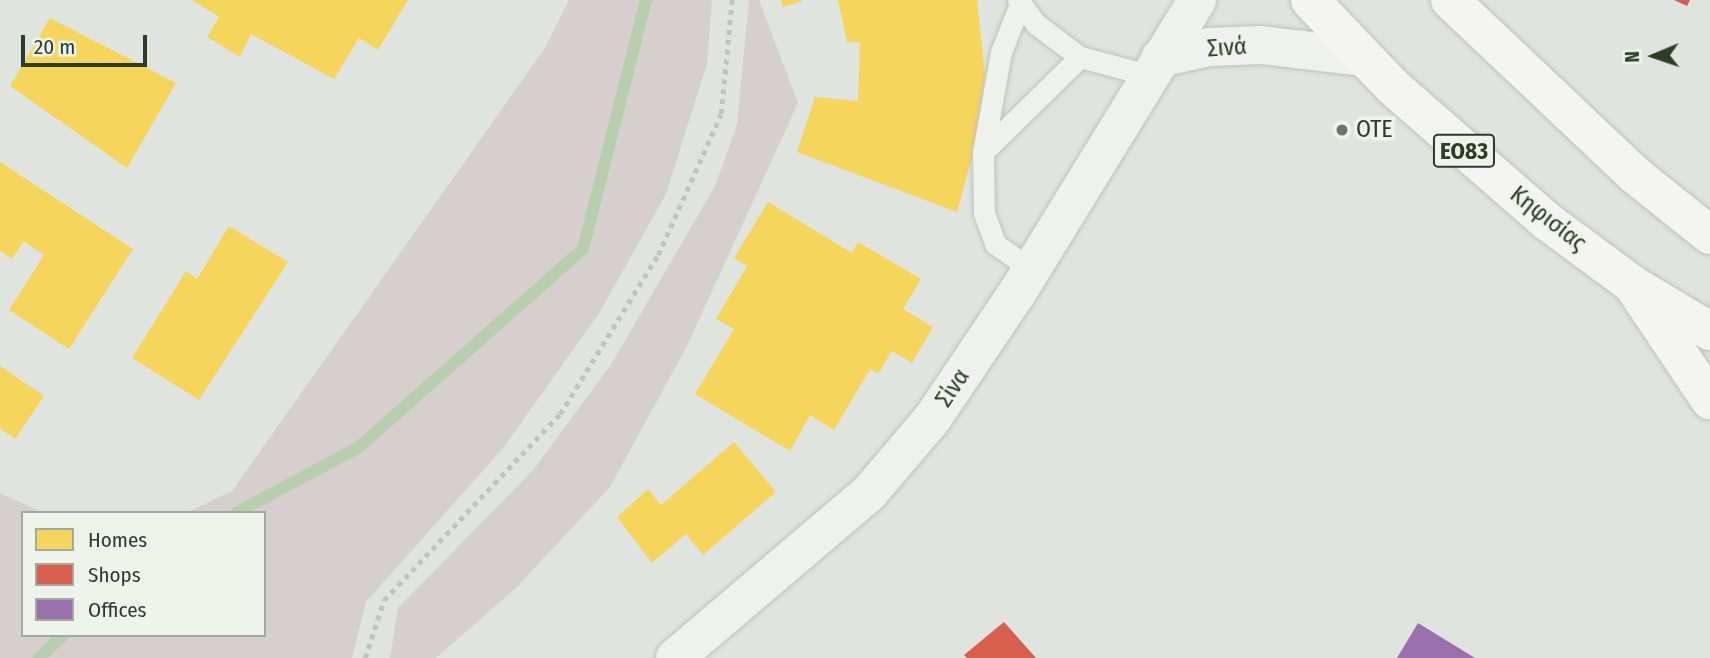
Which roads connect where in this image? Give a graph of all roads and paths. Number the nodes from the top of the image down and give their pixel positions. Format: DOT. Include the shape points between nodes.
graph roads {
  1 [pos="732,0"];
  2 [pos="1197,0"];
  3 [pos="1310,0"];
  4 [pos="1450,0"];
  5 [pos="1019,2"];
  6 [pos="1080,57"];
  7 [pos="1363,57"];
  8 [pos="1154,66"];
  9 [pos="983,152"];
  10 [pos="1705,229"];
  11 [pos="1031,270"];
  12 [pos="1633,285"];
  13 [pos="1710,331"];
  14 [pos="1710,400"];
  15 [pos="365,658"];
  16 [pos="675,658"];
  1 -- 15 [label="path" via="721,114 658,255 560,414 384,600"];
  2 -- 8 [label="street, Σινά"];
  3 -- 7 [label="main road, Κηφισίας / ΕΟ83"];
  4 -- 10 [label="main road" via="1635,175"];
  5 -- 6 [label="lane" via="1036,24"];
  5 -- 9 [label="lane" via="1001,52"];
  6 -- 8 [label="lane"];
  6 -- 9 [label="lane"];
  7 -- 8 [label="street, Σινά" via="1261,45 1209,47"];
  7 -- 12 [label="main road, Κηφισίας / ΕΟ83" via="1467,154"];
  8 -- 11 [label="street, Σίνα"];
  9 -- 11 [label="lane" via="984,212 995,244"];
  11 -- 16 [label="street, Σίνα" via="932,419 869,494"];
  12 -- 13 [label="main road, Κηφισίας / ΕΟ83"];
  12 -- 14 [label="main road"];
}
